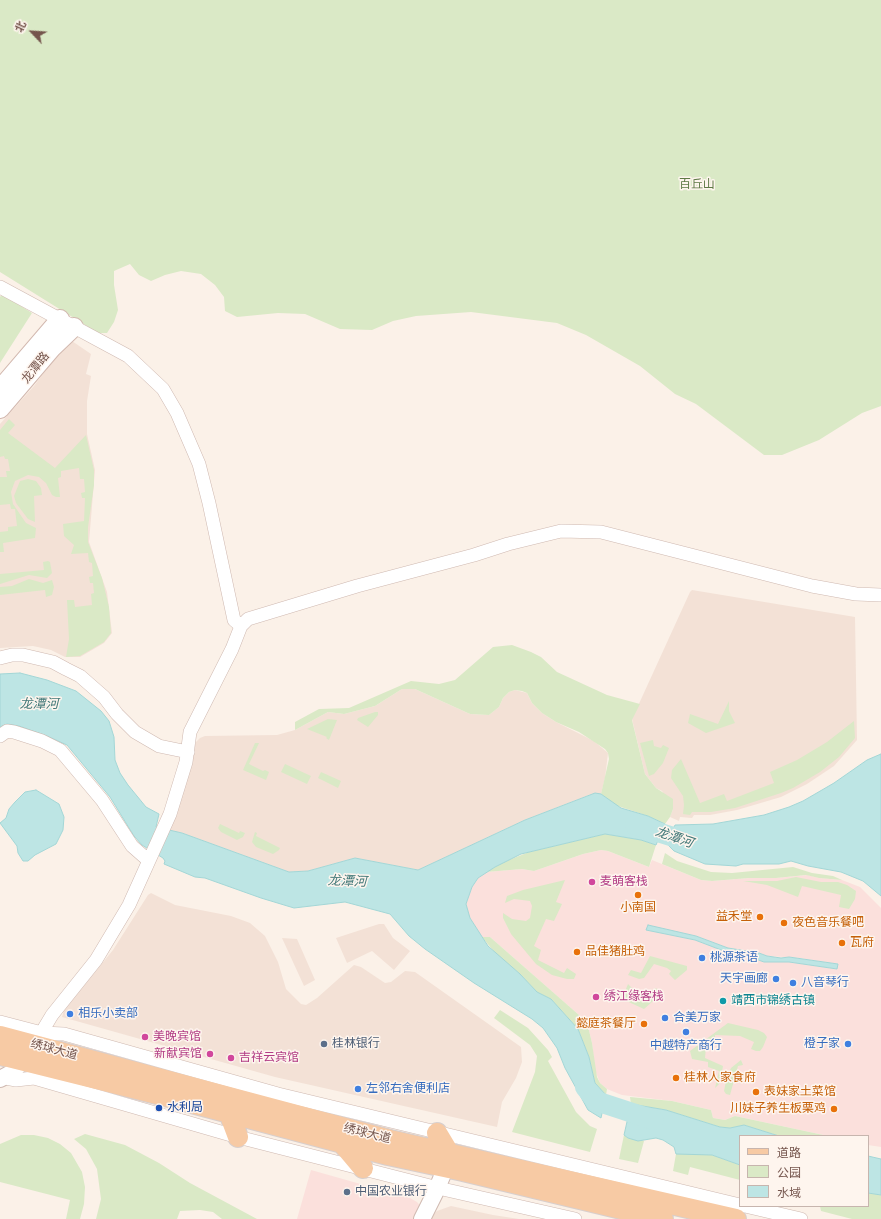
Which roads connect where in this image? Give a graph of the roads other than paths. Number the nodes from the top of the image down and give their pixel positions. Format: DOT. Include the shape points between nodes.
graph roads {
  1 [pos="0,287"];
  2 [pos="67,323"];
  3 [pos="0,389"];
  4 [pos="0,409"];
  5 [pos="881,595"];
  6 [pos="241,626"];
  7 [pos="0,658"];
  8 [pos="0,736"];
  9 [pos="188,752"];
  10 [pos="150,858"];
  11 [pos="0,1022"];
  12 [pos="0,1036"];
  13 [pos="33,1046"];
  14 [pos="0,1055"];
  15 [pos="132,1062"];
  16 [pos="1,1078"];
  17 [pos="269,1092"];
  18 [pos="276,1110"];
  19 [pos="229,1113"];
  20 [pos="438,1133"];
  21 [pos="238,1137"];
  22 [pos="342,1143"];
  23 [pos="447,1160"];
  24 [pos="363,1168"];
  25 [pos="438,1188"];
  26 [pos="739,1205"];
  27 [pos="750,1207"];
  28 [pos="606,1212"];
  29 [pos="422,1219"];
  30 [pos="575,1219"];
  31 [pos="663,1219"];
  32 [pos="736,1219"];
  33 [pos="801,1219"];
  1 -- 2 [label="street"];
  2 -- 3 [label="main road, 龙潭路"];
  2 -- 4 [label="main road, 龙潭路" via="52,348"];
  2 -- 6 [label="street" via="128,356 155,380 177,413 199,464 234,620"];
  5 -- 6 [label="street" via="856,594 812,586 601,532 561,531 278,609 248,620"];
  6 -- 9 [label="street" via="229,656 190,732"];
  7 -- 9 [label="street" via="23,655 53,662 80,676 104,697 116,714 135,732 159,746"];
  8 -- 10 [label="street" via="7,731 14,732 60,750 102,800 132,846"];
  9 -- 10 [label="street" via="170,814"];
  10 -- 13 [label="street" via="118,924 96,960 52,1015"];
  11 -- 13 [label="street"];
  12 -- 13 [label="main road, 绣球大道"];
  13 -- 14 [label="main road, 绣球大道"];
  13 -- 15 [label="main road, 绣球大道"];
  13 -- 16 [label="street" via="13,1072"];
  13 -- 19 [label="main road, 绣球大道"];
  15 -- 17 [label="street"];
  15 -- 18 [label="main road, 绣球大道"];
  16 -- 21 [label="street" via="34,1078"];
  17 -- 18 [label="main road"];
  17 -- 20 [label="street"];
  18 -- 23 [label="main road, 绣球大道"];
  19 -- 21 [label="main road"];
  19 -- 22 [label="main road, 绣球大道"];
  20 -- 23 [label="main road"];
  20 -- 26 [label="street"];
  21 -- 24 [label="street"];
  22 -- 23 [label="main road, 绣球大道"];
  22 -- 24 [label="main road"];
  23 -- 25 [label="street"];
  23 -- 28 [label="main road, 绣球大道"];
  23 -- 32 [label="main road, 绣球大道"];
  24 -- 25 [label="street"];
  25 -- 29 [label="street"];
  25 -- 30 [label="street"];
  27 -- 33 [label="street"];
  28 -- 31 [label="main road, 绣球大道"];
}
